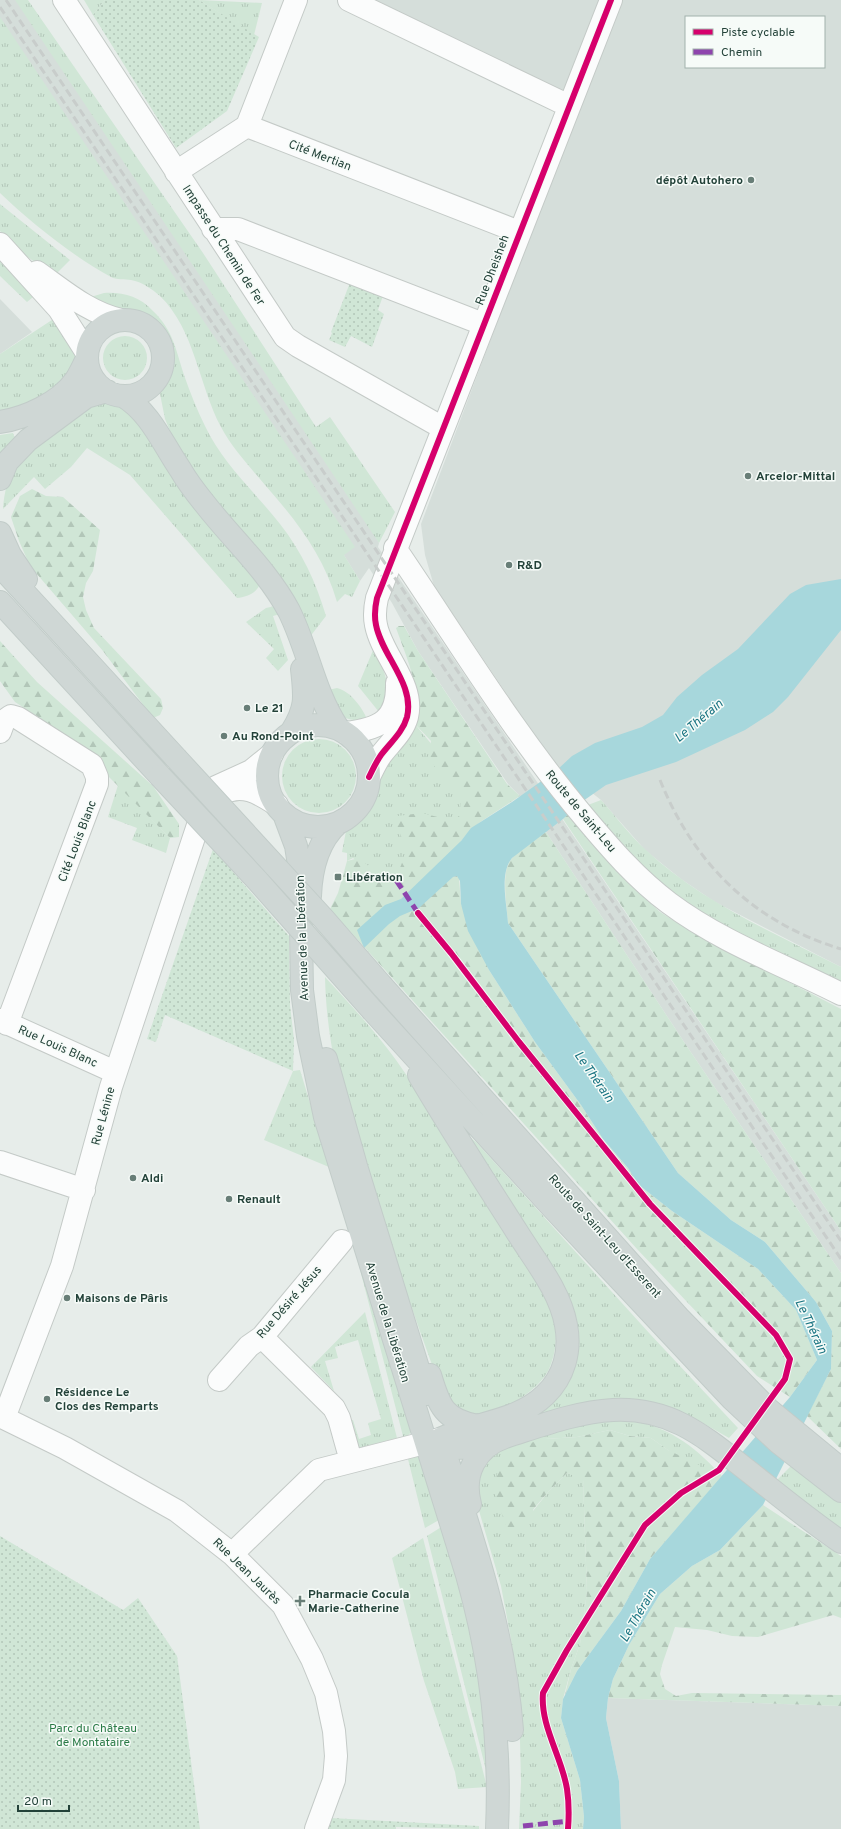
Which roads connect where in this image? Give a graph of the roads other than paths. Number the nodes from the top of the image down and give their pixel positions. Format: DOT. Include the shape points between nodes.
graph roads {
  1 [pos="64,0"];
  2 [pos="296,0"];
  3 [pos="349,0"];
  4 [pos="611,0"];
  5 [pos="569,106"];
  6 [pos="247,126"];
  7 [pos="176,172"];
  8 [pos="213,229"];
  9 [pos="519,232"];
  10 [pos="3,247"];
  11 [pos="121,320"];
  12 [pos="483,324"];
  13 [pos="87,356"];
  14 [pos="157,378"];
  15 [pos="115,393"];
  16 [pos="0,422"];
  17 [pos="443,428"];
  18 [pos="168,450"];
  19 [pos="0,479"];
  20 [pos="0,533"];
  21 [pos="396,548"];
  22 [pos="0,566"];
  23 [pos="0,602"];
  24 [pos="296,627"];
  25 [pos="73,645"];
  26 [pos="395,668"];
  27 [pos="342,730"];
  28 [pos="292,731"];
  29 [pos="0,732"];
  30 [pos="272,754"];
  31 [pos="370,777"];
  32 [pos="281,810"];
  33 [pos="203,814"];
  34 [pos="338,823"];
  35 [pos="841,994"];
  36 [pos="4,1022"];
  37 [pos="398,1037"];
  38 [pos="115,1072"];
  39 [pos="0,1162"];
  40 [pos="84,1190"];
  41 [pos="342,1241"];
  42 [pos="408,1333"];
  43 [pos="262,1337"];
  44 [pos="219,1380"];
  45 [pos="738,1391"];
  46 [pos="2,1417"];
  47 [pos="478,1426"];
  48 [pos="433,1441"];
  49 [pos="493,1441"];
  50 [pos="351,1461"];
  51 [pos="829,1467"];
  52 [pos="841,1491"];
  53 [pos="841,1542"];
  54 [pos="232,1554"];
  55 [pos="490,1601"];
  56 [pos="505,1797"];
  57 [pos="316,1829"];
  58 [pos="497,1829"];
  59 [pos="512,1829"];
  1 -- 7 [label="street, Impasse du Chemin de Fer"];
  2 -- 6 [label="street"];
  3 -- 5 [label="street"];
  4 -- 5 [label="street, Rue Dheisheh"];
  5 -- 9 [label="street, Rue Dheisheh"];
  6 -- 7 [label="street"];
  6 -- 9 [label="street, Cité Mertian"];
  7 -- 8 [label="street, Impasse du Chemin de Fer"];
  8 -- 12 [label="street" via="238,229"];
  8 -- 17 [label="street, Impasse du Chemin de Fer" via="285,337"];
  9 -- 12 [label="street, Rue Dheisheh"];
  10 -- 11 [label="street" via="92,311"];
  10 -- 13 [label="street" via="59,309"];
  11 -- 13 [label="main road" via="105,326 96,333 90,342"];
  11 -- 14 [label="main road" via="138,322 155,336 162,357"];
  12 -- 17 [label="street, Rue Dheisheh"];
  13 -- 15 [label="main road" via="94,380"];
  13 -- 16 [label="main road" via="79,375 70,387 42,408 25,416"];
  14 -- 15 [label="main road" via="140,393"];
  14 -- 18 [label="main road" via="156,409"];
  15 -- 18 [label="main road" via="145,414"];
  15 -- 19 [label="main road" via="86,397 28,440 7,462"];
  17 -- 21 [label="street, Rue Dheisheh"];
  18 -- 24 [label="main road" via="205,504 264,572"];
  20 -- 25 [label="main road" via="10,555"];
  21 -- 26 [label="street" via="375,609 376,626"];
  21 -- 35 [label="street, Route de Saint-Leu" via="545,769 636,875 682,913 716,933"];
  22 -- 25 [label="main road"];
  23 -- 37 [label="main road, bridge"];
  24 -- 27 [label="main road" via="321,699"];
  24 -- 28 [label="main road" via="305,699 303,713"];
  25 -- 45 [label="main road, Route de Saint-Leu d'Esserent, bridge" via="307,900 640,1275"];
  26 -- 27 [label="street" via="397,693 388,717 370,729"];
  26 -- 31 [label="street" via="405,692 407,716 402,729 380,756"];
  27 -- 28 [label="main road" via="315,724"];
  27 -- 31 [label="main road" via="356,741 364,752"];
  28 -- 30 [label="main road" via="282,739"];
  29 -- 36 [label="street, Cité Louis Blanc" via="4,721 11,716 18,718 92,765 97,777 97,784"];
  30 -- 32 [label="main road" via="268,767 270,793"];
  30 -- 33 [label="street, Rue Lénine" via="251,771 216,787 207,798"];
  31 -- 34 [label="main road" via="368,790 359,807"];
  32 -- 33 [label="street, Rue Lénine" via="253,791 235,789 217,796"];
  32 -- 34 [label="main road" via="296,822 310,826"];
  32 -- 48 [label="main road, Avenue de la Libération" via="294,840 300,871 302,990 308,1036 325,1117"];
  33 -- 38 [label="street, Rue Lénine"];
  34 -- 42 [label="main road, Avenue de la Libération" via="323,841 311,882 309,973 314,1009 344,1127"];
  36 -- 38 [label="street, Rue Louis Blanc"];
  37 -- 45 [label="main road" via="554,1209"];
  37 -- 47 [label="main road" via="441,1113 549,1283 562,1309 566,1325 568,1343 565,1363 546,1395 514,1415"];
  38 -- 40 [label="street, Rue Lénine"];
  39 -- 40 [label="street"];
  40 -- 46 [label="street, Rue Lénine" via="57,1281"];
  41 -- 43 [label="street, Rue Désiré Jésus"];
  42 -- 47 [label="main road" via="422,1355 443,1410 460,1421"];
  42 -- 48 [label="main road, Avenue de la Libération"];
  43 -- 44 [label="street, Rue Désiré Jésus" via="249,1346"];
  43 -- 50 [label="street" via="334,1408"];
  45 -- 51 [label="main road" via="764,1430"];
  46 -- 54 [label="street, Rue Jean Jaurès" via="55,1442 153,1496 194,1523"];
  47 -- 48 [label="main road"];
  48 -- 49 [label="main road" via="459,1448"];
  48 -- 50 [label="street"];
  48 -- 55 [label="main road, Avenue de la Libération"];
  48 -- 56 [label="main road, Avenue de la Libération" via="483,1637"];
  49 -- 53 [label="main road" via="588,1413 614,1410 660,1416 681,1424 713,1442"];
  49 -- 55 [label="main road" via="475,1460 467,1483"];
  50 -- 54 [label="street" via="319,1470"];
  51 -- 52 [label="main road"];
  54 -- 57 [label="street, Rue Jean Jaurès" via="283,1605 304,1643 327,1699 334,1731 336,1770"];
  55 -- 56 [label="main road, Avenue de la Libération" via="503,1656 512,1741"];
  56 -- 58 [label="main road, Avenue de la Libération"];
  56 -- 59 [label="main road, Avenue de la Libération"];
}
